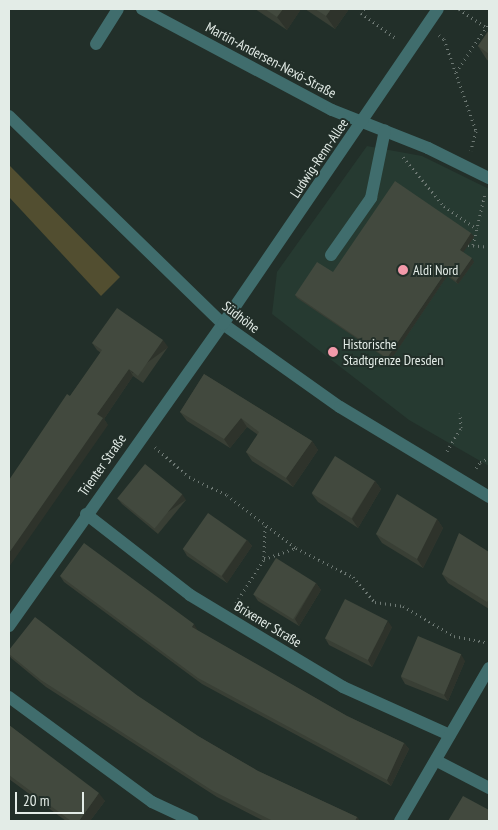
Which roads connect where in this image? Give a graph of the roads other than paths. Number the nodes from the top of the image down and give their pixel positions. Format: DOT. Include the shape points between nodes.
graph roads {
  1 [pos="118,9"];
  2 [pos="142,9"];
  3 [pos="438,9"];
  4 [pos="96,44"];
  5 [pos="9,116"];
  6 [pos="362,123"];
  7 [pos="385,130"];
  8 [pos="489,178"];
  9 [pos="331,255"];
  10 [pos="223,324"];
  11 [pos="489,497"];
  12 [pos="86,514"];
  13 [pos="9,626"];
  14 [pos="489,668"];
  15 [pos="9,697"];
  16 [pos="450,736"];
  17 [pos="436,761"];
  18 [pos="489,788"];
  19 [pos="193,821"];
  20 [pos="400,821"];
  1 -- 4 [label="street"];
  2 -- 6 [label="street, Martin-Andersen-Nexö-Straße"];
  3 -- 6 [label="street, Ludwig-Renn-Allee"];
  5 -- 10 [label="street, Südhöhe"];
  6 -- 7 [label="street, Martin-Andersen-Nexö-Straße"];
  6 -- 10 [label="street, Ludwig-Renn-Allee"];
  7 -- 8 [label="street, Martin-Andersen-Nexö-Straße"];
  7 -- 9 [label="street" via="371,198"];
  10 -- 11 [label="street, Südhöhe" via="340,407"];
  10 -- 12 [label="street, Trienter Straße"];
  12 -- 13 [label="street, Trienter Straße"];
  12 -- 16 [label="street, Brixener Straße" via="190,595 227,618 343,687"];
  14 -- 16 [label="street"];
  15 -- 19 [label="street" via="152,802"];
  16 -- 17 [label="street"];
  17 -- 18 [label="street"];
  17 -- 20 [label="street"];
}
